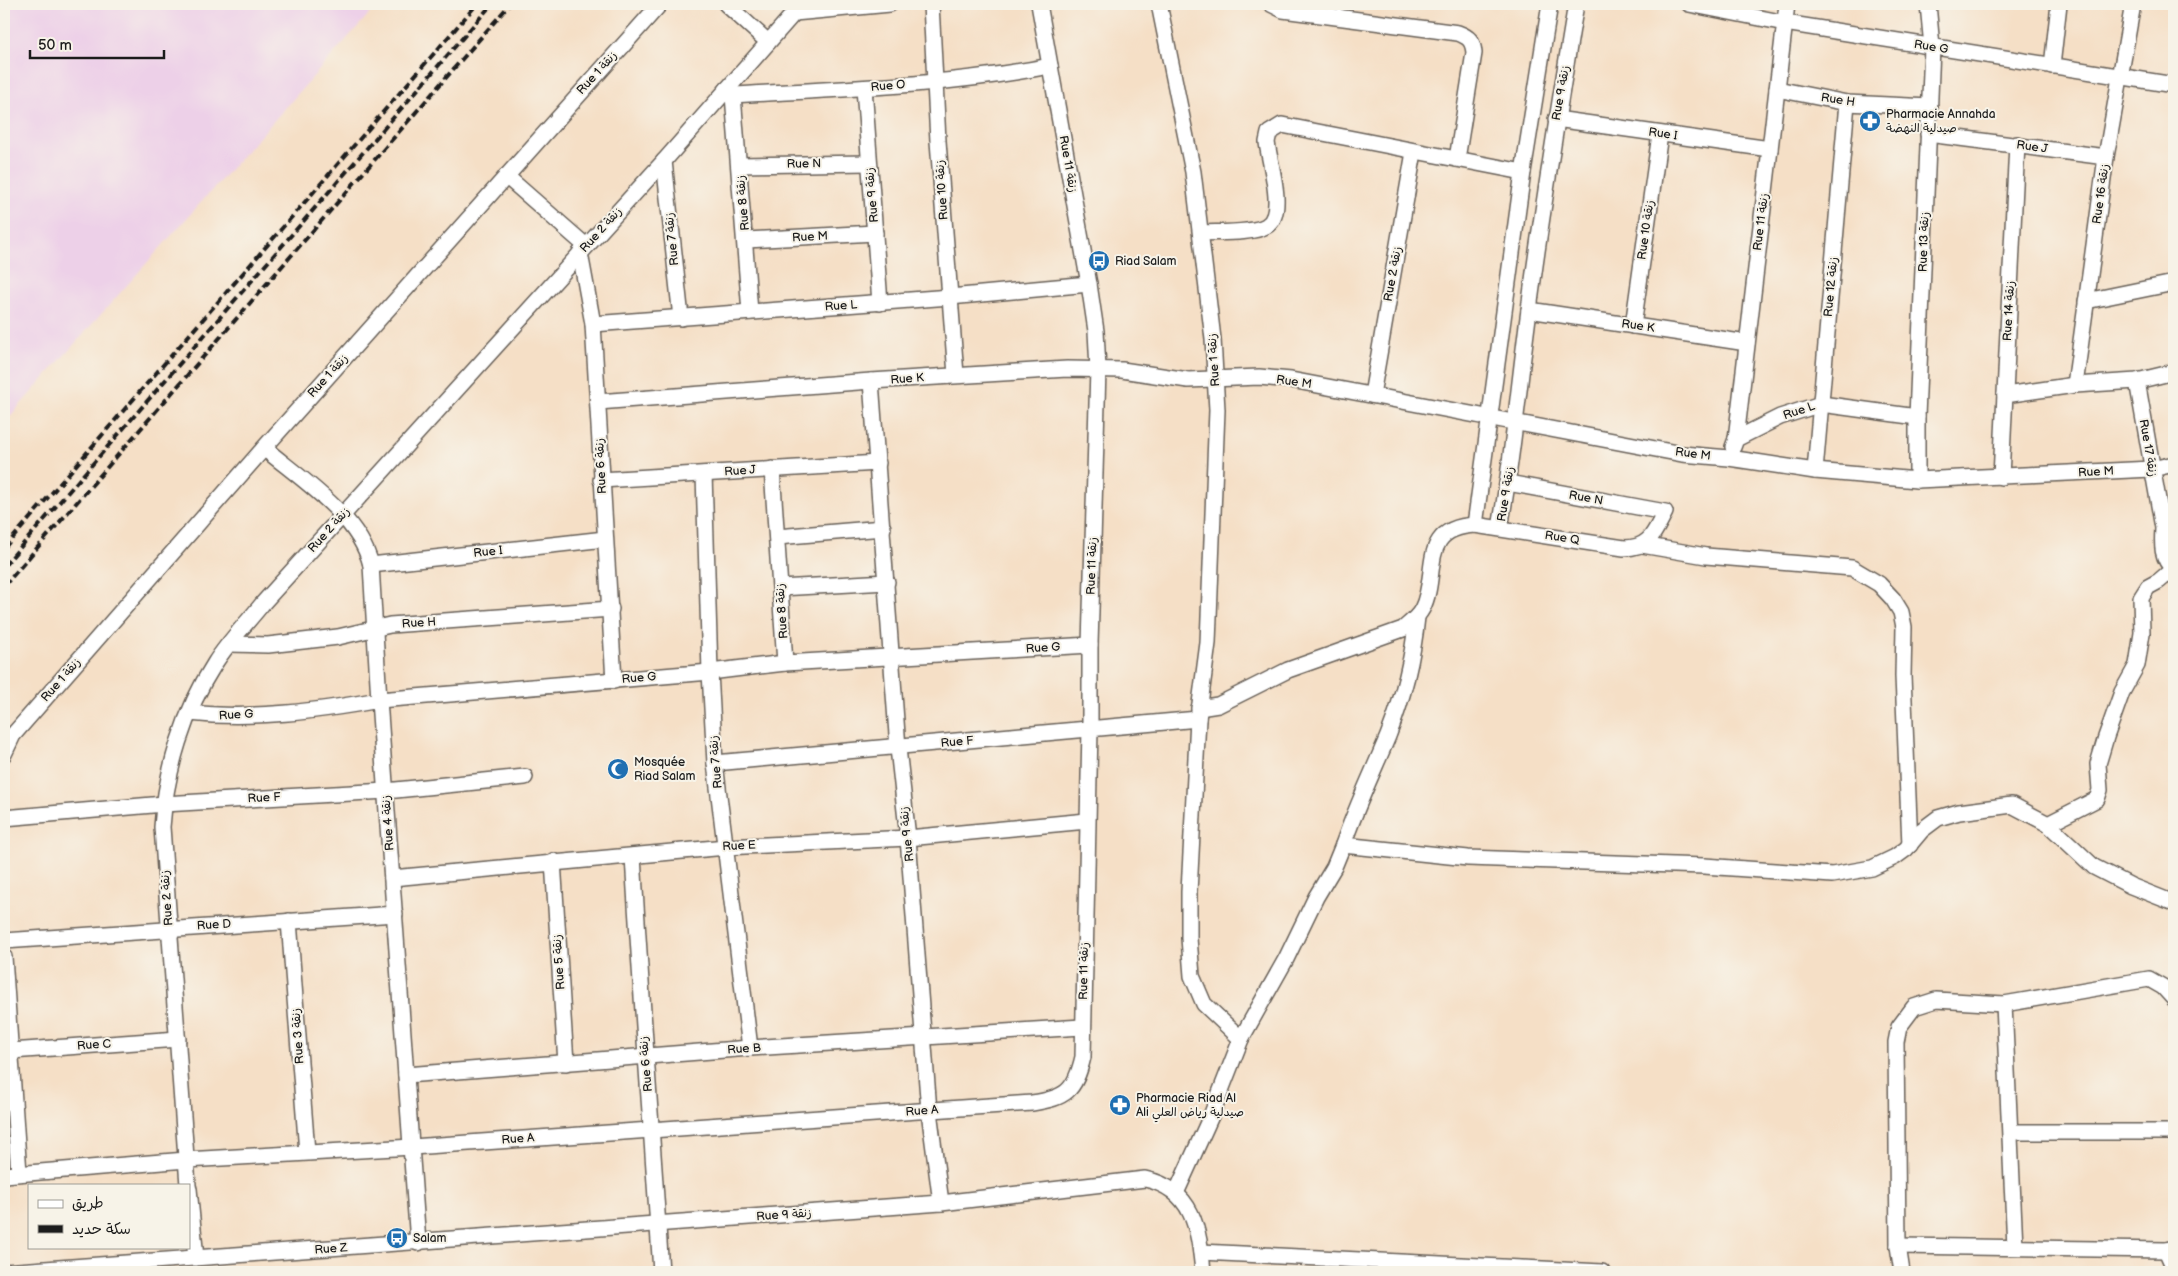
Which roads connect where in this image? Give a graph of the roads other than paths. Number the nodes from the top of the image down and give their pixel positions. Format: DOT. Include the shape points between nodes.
graph roads {
  1 [pos="660,4"];
  2 [pos="726,4"];
  3 [pos="890,4"];
  4 [pos="931,4"];
  5 [pos="1039,4"];
  6 [pos="1159,4"];
  7 [pos="1271,4"];
  8 [pos="1550,4"];
  9 [pos="1576,4"];
  10 [pos="1689,4"];
  11 [pos="1787,4"];
  12 [pos="1928,4"];
  13 [pos="2059,4"];
  14 [pos="2132,4"];
  15 [pos="798,8"];
  16 [pos="1785,23"];
  17 [pos="768,42"];
  18 [pos="1932,47"];
  19 [pos="1050,66"];
  20 [pos="2052,66"];
  21 [pos="2122,76"];
  22 [pos="935,81"];
  23 [pos="2174,85"];
  24 [pos="864,88"];
  25 [pos="1777,89"];
  26 [pos="730,92"];
  27 [pos="1847,102"];
  28 [pos="1930,107"];
  29 [pos="1556,120"];
  30 [pos="1660,134"];
  31 [pos="1928,134"];
  32 [pos="2017,144"];
  33 [pos="1770,149"];
  34 [pos="1414,152"];
  35 [pos="2106,157"];
  36 [pos="1456,159"];
  37 [pos="664,161"];
  38 [pos="869,163"];
  39 [pos="740,165"];
  40 [pos="1523,172"];
  41 [pos="506,176"];
  42 [pos="1201,233"];
  43 [pos="875,234"];
  44 [pos="746,240"];
  45 [pos="583,250"];
  46 [pos="2174,282"];
  47 [pos="1090,284"];
  48 [pos="950,297"];
  49 [pos="2086,300"];
  50 [pos="880,303"];
  51 [pos="1529,310"];
  52 [pos="750,312"];
  53 [pos="681,318"];
  54 [pos="593,324"];
  55 [pos="1633,326"];
  56 [pos="1747,343"];
  57 [pos="1098,369"];
  58 [pos="2174,372"];
  59 [pos="956,375"];
  60 [pos="1216,379"];
  61 [pos="871,381"];
  62 [pos="2137,381"];
  63 [pos="2075,385"];
  64 [pos="1372,395"];
  65 [pos="2005,395"];
  66 [pos="598,402"];
  67 [pos="1821,404"];
  68 [pos="1917,417"];
  69 [pos="1490,418"];
  70 [pos="1516,422"];
  71 [pos="1736,439"];
  72 [pos="264,448"];
  73 [pos="1729,458"];
  74 [pos="878,463"];
  75 [pos="2174,464"];
  76 [pos="772,469"];
  77 [pos="2152,469"];
  78 [pos="1815,471"];
  79 [pos="704,474"];
  80 [pos="2002,477"];
  81 [pos="601,480"];
  82 [pos="1917,480"];
  83 [pos="1508,483"];
  84 [pos="343,515"];
  85 [pos="1474,525"];
  86 [pos="2169,527"];
  87 [pos="883,528"];
  88 [pos="1500,528"];
  89 [pos="777,537"];
  90 [pos="605,540"];
  91 [pos="1642,546"];
  92 [pos="371,565"];
  93 [pos="2173,570"];
  94 [pos="887,582"];
  95 [pos="780,588"];
  96 [pos="610,609"];
  97 [pos="1417,617"];
  98 [pos="375,628"];
  99 [pos="229,644"];
  100 [pos="1090,645"];
  101 [pos="892,657"];
  102 [pos="785,663"];
  103 [pos="710,672"];
  104 [pos="614,681"];
  105 [pos="379,700"];
  106 [pos="190,713"];
  107 [pos="1198,714"];
  108 [pos="1090,729"];
  109 [pos="898,748"];
  110 [pos="4,754"];
  111 [pos="715,763"];
  112 [pos="525,777"];
  113 [pos="386,791"];
  114 [pos="164,804"];
  115 [pos="4,818"];
  116 [pos="1087,821"];
  117 [pos="2048,824"];
  118 [pos="908,838"];
  119 [pos="1910,844"];
  120 [pos="1343,845"];
  121 [pos="726,847"];
  122 [pos="633,856"];
  123 [pos="553,861"];
  124 [pos="392,878"];
  125 [pos="2174,903"];
  126 [pos="395,914"];
  127 [pos="289,921"];
  128 [pos="169,928"];
  129 [pos="4,941"];
  130 [pos="4,958"];
  131 [pos="2174,998"];
  132 [pos="2004,1004"];
  133 [pos="1082,1027"];
  134 [pos="924,1037"];
  135 [pos="1241,1038"];
  136 [pos="178,1039"];
  137 [pos="750,1048"];
  138 [pos="11,1051"];
  139 [pos="645,1057"];
  140 [pos="566,1063"];
  141 [pos="406,1075"];
  142 [pos="1032,1103"];
  143 [pos="929,1111"];
  144 [pos="652,1129"];
  145 [pos="2012,1132"];
  146 [pos="2174,1132"];
  147 [pos="412,1148"];
  148 [pos="307,1152"];
  149 [pos="186,1160"];
  150 [pos="11,1174"];
  151 [pos="188,1184"];
  152 [pos="1177,1192"];
  153 [pos="190,1199"];
  154 [pos="941,1203"];
  155 [pos="658,1225"];
  156 [pos="418,1243"];
  157 [pos="1898,1246"];
  158 [pos="2015,1247"];
  159 [pos="2170,1249"];
  160 [pos="1202,1252"];
  161 [pos="196,1258"];
  162 [pos="1379,1266"];
  163 [pos="2174,1268"];
  164 [pos="4,1272"];
  165 [pos="661,1272"];
  166 [pos="1203,1272"];
  167 [pos="1602,1272"];
  168 [pos="1902,1272"];
  1 -- 41 [label="street, Rue 1 زنقة"];
  2 -- 17 [label="street"];
  3 -- 15 [label="street"];
  4 -- 22 [label="street, Rue 10 زنقة"];
  5 -- 19 [label="street, Rue 11 زنقة"];
  6 -- 42 [label="street, Rue 1 زنقة" via="1194,172"];
  7 -- 36 [label="street" via="1283,10 1458,33 1468,37 1474,45 1474,53"];
  8 -- 40 [label="street, Rue 9 زنقة"];
  9 -- 29 [label="street, Rue 9 زنقة"];
  10 -- 16 [label="street, Rue G"];
  11 -- 16 [label="street, Rue 11 زنقة"];
  12 -- 18 [label="street, Rue 13 زنقة"];
  13 -- 20 [label="street"];
  14 -- 21 [label="street, Rue 16 زنقة"];
  15 -- 17 [label="street, Rue 2 زنقة"];
  16 -- 18 [label="street, Rue G"];
  16 -- 25 [label="street, Rue 11 زنقة"];
  17 -- 26 [label="street, Rue 2 زنقة"];
  18 -- 20 [label="street, Rue G"];
  18 -- 28 [label="street, Rue 13 زنقة"];
  19 -- 22 [label="street, Rue O"];
  19 -- 47 [label="street, Rue 11 زنقة"];
  20 -- 21 [label="street, Rue G"];
  21 -- 23 [label="street, Rue G"];
  21 -- 35 [label="street, Rue 16 زنقة"];
  22 -- 24 [label="street, Rue O"];
  22 -- 48 [label="street, Rue 10 زنقة"];
  24 -- 26 [label="street, Rue O"];
  24 -- 38 [label="street, Rue 9 زنقة"];
  25 -- 27 [label="street, Rue H"];
  25 -- 33 [label="street, Rue 11 زنقة"];
  26 -- 37 [label="street, Rue 2 زنقة"];
  26 -- 39 [label="street, Rue 8 زنقة"];
  27 -- 28 [label="street, Rue H"];
  27 -- 67 [label="street, Rue 12 زنقة"];
  28 -- 31 [label="street, Rue 13 زنقة"];
  29 -- 30 [label="street, Rue I"];
  29 -- 51 [label="street, Rue 9 زنقة"];
  30 -- 33 [label="street, Rue I"];
  30 -- 55 [label="street, Rue 10 زنقة"];
  31 -- 32 [label="street, Rue J"];
  31 -- 68 [label="street, Rue 13 زنقة"];
  32 -- 35 [label="street, Rue J"];
  32 -- 65 [label="street, Rue 14 زنقة"];
  33 -- 56 [label="street, Rue 11 زنقة"];
  34 -- 36 [label="street"];
  34 -- 42 [label="street" via="1279,126 1269,133 1267,142 1278,206 1272,221 1267,226 1250,230"];
  34 -- 64 [label="street, Rue 2 زنقة"];
  35 -- 49 [label="street, Rue 16 زنقة"];
  36 -- 40 [label="street"];
  37 -- 45 [label="street, Rue 2 زنقة"];
  37 -- 53 [label="street, Rue 7 زنقة"];
  38 -- 39 [label="street, Rue N"];
  38 -- 43 [label="street, Rue 9 زنقة"];
  39 -- 44 [label="street, Rue 8 زنقة"];
  40 -- 69 [label="street, Rue 9 زنقة"];
  41 -- 45 [label="street"];
  41 -- 72 [label="street, Rue 1 زنقة"];
  42 -- 60 [label="street, Rue 1 زنقة"];
  43 -- 44 [label="street, Rue M"];
  43 -- 50 [label="street, Rue 9 زنقة"];
  44 -- 52 [label="street, Rue 8 زنقة"];
  45 -- 54 [label="street, Rue 6 زنقة"];
  45 -- 84 [label="street, Rue 2 زنقة"];
  46 -- 49 [label="street"];
  47 -- 48 [label="street, Rue L"];
  47 -- 57 [label="street, Rue 11 زنقة"];
  48 -- 50 [label="street, Rue L"];
  48 -- 59 [label="street, Rue 10 زنقة"];
  49 -- 63 [label="street, Rue 16 زنقة"];
  50 -- 52 [label="street, Rue L"];
  51 -- 55 [label="street, Rue K"];
  51 -- 70 [label="street, Rue 9 زنقة"];
  52 -- 53 [label="street, Rue L"];
  53 -- 54 [label="street, Rue L"];
  54 -- 66 [label="street, Rue 6 زنقة"];
  55 -- 56 [label="street, Rue K"];
  56 -- 71 [label="street, Rue 11 زنقة"];
  57 -- 59 [label="street, Rue K"];
  57 -- 60 [label="street, Rue K" via="1188,380"];
  57 -- 100 [label="street, Rue 11 زنقة"];
  58 -- 62 [label="street"];
  59 -- 61 [label="street, Rue K"];
  60 -- 64 [label="street, Rue M" via="1258,377 1291,380"];
  60 -- 107 [label="street, Rue 1 زنقة" via="1208,643"];
  61 -- 66 [label="street, Rue K"];
  61 -- 74 [label="street, Rue 9 زنقة"];
  62 -- 63 [label="street"];
  62 -- 77 [label="street, Rue 17 زنقة"];
  63 -- 65 [label="street"];
  64 -- 69 [label="street, Rue M"];
  65 -- 80 [label="street, Rue 14 زنقة"];
  66 -- 81 [label="street, Rue 6 زنقة"];
  67 -- 68 [label="street, Rue L"];
  67 -- 71 [label="street, Rue L" via="1780,417"];
  67 -- 78 [label="street, Rue 12 زنقة"];
  68 -- 82 [label="street, Rue 13 زنقة"];
  69 -- 70 [label="street, Rue M"];
  69 -- 85 [label="street, Rue 9 زنقة"];
  70 -- 73 [label="street, Rue M" via="1682,454"];
  70 -- 83 [label="street, Rue 9 زنقة"];
  71 -- 73 [label="street"];
  72 -- 84 [label="street, Rue 4 زنقة"];
  72 -- 110 [label="street, Rue 1 زنقة" via="13,735"];
  73 -- 78 [label="street, Rue M"];
  74 -- 76 [label="street, Rue J"];
  74 -- 87 [label="street, Rue 9 زنقة"];
  75 -- 77 [label="street, Rue M"];
  76 -- 79 [label="street, Rue J"];
  76 -- 89 [label="street, Rue 8 زنقة"];
  77 -- 80 [label="street, Rue M"];
  77 -- 86 [label="street, Rue 17 زنقة"];
  78 -- 82 [label="street, Rue M"];
  79 -- 81 [label="street, Rue J"];
  79 -- 103 [label="street, Rue 7 زنقة"];
  80 -- 82 [label="street, Rue M"];
  81 -- 90 [label="street, Rue 6 زنقة"];
  83 -- 88 [label="street, Rue 9 زنقة"];
  83 -- 91 [label="street, Rue N" via="1665,512 1655,532"];
  84 -- 92 [label="street, Rue 4 زنقة" via="361,536"];
  84 -- 99 [label="street, Rue 2 زنقة"];
  85 -- 88 [label="street, Rue 9 زنقة"];
  85 -- 97 [label="street" via="1453,528 1441,538 1432,555 1422,608"];
  86 -- 93 [label="street, Rue 17 زنقة" via="2162,549"];
  87 -- 89 [label="street"];
  87 -- 94 [label="street, Rue 9 زنقة"];
  88 -- 91 [label="street, Rue Q" via="1624,548"];
  89 -- 95 [label="street, Rue 8 زنقة"];
  90 -- 92 [label="street, Rue I"];
  90 -- 96 [label="street, Rue 6 زنقة"];
  91 -- 119 [label="street" via="1706,556 1852,568 1879,584 1901,612 1904,627"];
  92 -- 98 [label="street, Rue 4 زنقة"];
  93 -- 117 [label="street" via="2148,586 2141,598 2142,633 2137,664 2122,692 2098,764 2100,790 2097,799"];
  94 -- 95 [label="street"];
  94 -- 101 [label="street, Rue 9 زنقة"];
  95 -- 102 [label="street, Rue 8 زنقة"];
  96 -- 98 [label="street, Rue H"];
  96 -- 104 [label="street, Rue 6 زنقة"];
  97 -- 107 [label="street, Rue F" via="1398,631 1288,670"];
  97 -- 120 [label="street" via="1413,653 1389,734 1356,806"];
  98 -- 99 [label="street, Rue H" via="338,637 268,645"];
  98 -- 105 [label="street, Rue 4 زنقة"];
  99 -- 106 [label="street, Rue 2 زنقة" via="203,684"];
  100 -- 101 [label="street, Rue G"];
  100 -- 108 [label="street, Rue 11 زنقة"];
  101 -- 102 [label="street, Rue G"];
  101 -- 109 [label="street, Rue 9 زنقة"];
  102 -- 103 [label="street, Rue G"];
  103 -- 104 [label="street, Rue G"];
  103 -- 111 [label="street, Rue 7 زنقة"];
  104 -- 105 [label="street, Rue G"];
  105 -- 106 [label="street, Rue G" via="343,708 220,716"];
  105 -- 113 [label="street, Rue 4 زنقة"];
  106 -- 114 [label="street, Rue 2 زنقة"];
  107 -- 108 [label="street, Rue F"];
  107 -- 135 [label="street, Rue 1 زنقة" via="1189,892 1192,976 1204,1004"];
  108 -- 109 [label="street, Rue F"];
  108 -- 116 [label="street, Rue 11 زنقة"];
  109 -- 111 [label="street, Rue F"];
  109 -- 118 [label="street, Rue 9 زنقة"];
  111 -- 121 [label="street, Rue 7 زنقة"];
  112 -- 113 [label="street, Rue F"];
  113 -- 114 [label="street, Rue F"];
  113 -- 124 [label="street, Rue 4 زنقة"];
  114 -- 115 [label="street, Rue F"];
  114 -- 128 [label="street, Rue 2 زنقة" via="162,827"];
  116 -- 118 [label="street, Rue E"];
  116 -- 133 [label="street, Rue 11 زنقة"];
  117 -- 119 [label="street" via="2012,805 1988,807 1938,818"];
  117 -- 125 [label="street" via="2094,867"];
  118 -- 121 [label="street, Rue E"];
  118 -- 134 [label="street, Rue 9 زنقة"];
  119 -- 120 [label="street" via="1895,857 1872,868 1832,875 1704,866 1468,858"];
  120 -- 135 [label="street" via="1286,959"];
  121 -- 122 [label="street, Rue E"];
  121 -- 137 [label="street, Rue 7 زنقة"];
  122 -- 123 [label="street, Rue E"];
  122 -- 139 [label="street, Rue 6 زنقة"];
  123 -- 124 [label="street, Rue E"];
  123 -- 140 [label="street, Rue 5 زنقة"];
  124 -- 126 [label="street, Rue 4 زنقة"];
  126 -- 127 [label="street, Rue D"];
  126 -- 141 [label="street, Rue 4 زنقة"];
  127 -- 128 [label="street, Rue D"];
  127 -- 148 [label="street, Rue 3 زنقة"];
  128 -- 129 [label="street, Rue D"];
  128 -- 136 [label="street, Rue 2 زنقة"];
  130 -- 138 [label="street"];
  131 -- 132 [label="street" via="2149,979"];
  132 -- 145 [label="street"];
  132 -- 157 [label="street" via="1936,1000 1914,1007 1899,1028 1896,1042"];
  133 -- 134 [label="street, Rue B"];
  133 -- 142 [label="street, Rue 11 زنقة" via="1083,1057 1073,1086 1056,1100"];
  134 -- 137 [label="street, Rue B"];
  134 -- 143 [label="street, Rue 9 زنقة"];
  135 -- 152 [label="street"];
  136 -- 138 [label="street, Rue C"];
  136 -- 149 [label="street, Rue 2 زنقة"];
  137 -- 139 [label="street, Rue B"];
  138 -- 150 [label="street"];
  139 -- 140 [label="street, Rue B"];
  139 -- 144 [label="street, Rue 6 زنقة"];
  140 -- 141 [label="street, Rue B"];
  141 -- 147 [label="street, Rue 4 زنقة"];
  142 -- 143 [label="street, Rue A"];
  143 -- 144 [label="street, Rue A"];
  143 -- 154 [label="street, Rue 9 زنقة"];
  144 -- 147 [label="street, Rue A"];
  144 -- 155 [label="street, Rue 6 زنقة"];
  145 -- 146 [label="street"];
  145 -- 158 [label="street"];
  147 -- 148 [label="street, Rue A"];
  147 -- 156 [label="street, Rue 4 زنقة"];
  148 -- 149 [label="street, Rue A"];
  149 -- 150 [label="street, Rue A"];
  149 -- 151 [label="street, Rue 2 زنقة"];
  152 -- 154 [label="street, Rue 9 زنقة" via="1166,1184 1145,1179"];
  152 -- 160 [label="street" via="1189,1206"];
  153 -- 161 [label="street"];
  154 -- 155 [label="street, Rue 9 زنقة"];
  155 -- 156 [label="street, Rue Z"];
  155 -- 165 [label="street, Rue 6 زنقة"];
  156 -- 161 [label="street, Rue Z"];
  157 -- 158 [label="street"];
  157 -- 168 [label="street"];
  158 -- 159 [label="street"];
  159 -- 163 [label="street"];
  160 -- 162 [label="street"];
  160 -- 166 [label="street"];
  161 -- 164 [label="street, Rue Z"];
  162 -- 167 [label="street"];
}
